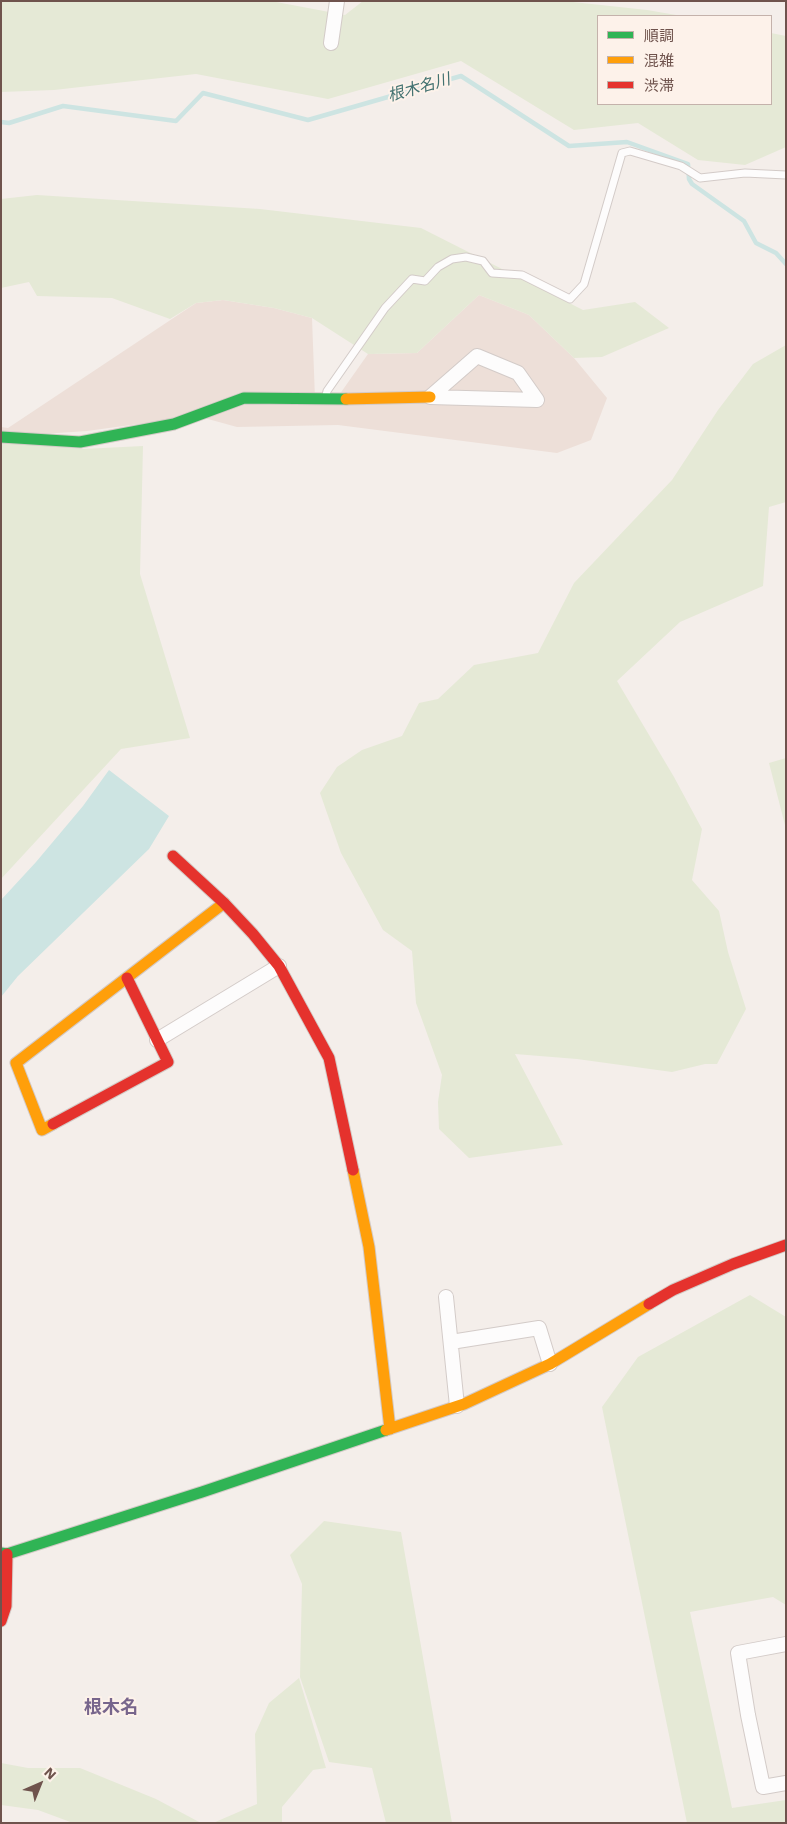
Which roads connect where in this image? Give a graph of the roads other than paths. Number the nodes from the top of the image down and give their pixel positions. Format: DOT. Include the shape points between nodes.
graph roads {
  1 [pos="337,1"];
  2 [pos="331,43"];
  3 [pos="786,175"];
  4 [pos="430,397"];
  5 [pos="325,399"];
  6 [pos="1,436"];
  7 [pos="172,856"];
  8 [pos="224,903"];
  9 [pos="279,966"];
  10 [pos="127,978"];
  11 [pos="157,1040"];
  12 [pos="786,1245"];
  13 [pos="446,1297"];
  14 [pos="451,1342"];
  15 [pos="550,1364"];
  16 [pos="457,1406"];
  17 [pos="390,1429"];
  18 [pos="4,1553"];
  19 [pos="1,1620"];
  20 [pos="786,1644"];
  21 [pos="786,1783"];
  1 -- 2 [label="street"];
  3 -- 5 [label="lane" via="745,173 700,178 681,166 630,151 622,153 584,284 570,299 522,275 492,273 483,261 466,257 452,260 438,267 425,281 412,279 385,308 327,391"];
  4 -- 4 [label="street" via="518,399 537,400 518,373 477,356"];
  4 -- 5 [label="street"];
  5 -- 6 [label="street" via="244,398 174,424 80,442"];
  7 -- 8 [label="street"];
  8 -- 9 [label="street"];
  8 -- 10 [label="street"];
  9 -- 11 [label="street"];
  9 -- 17 [label="street" via="329,1058 369,1246"];
  10 -- 11 [label="street"];
  10 -- 11 [label="street" via="16,1063 42,1130 168,1062"];
  12 -- 15 [label="street" via="673,1290"];
  13 -- 14 [label="street"];
  14 -- 15 [label="street" via="539,1328"];
  14 -- 16 [label="street"];
  15 -- 16 [label="street"];
  16 -- 17 [label="street"];
  17 -- 18 [label="street"];
  18 -- 19 [label="street" via="6,1606"];
  20 -- 21 [label="street" via="738,1653 763,1787"];
}
